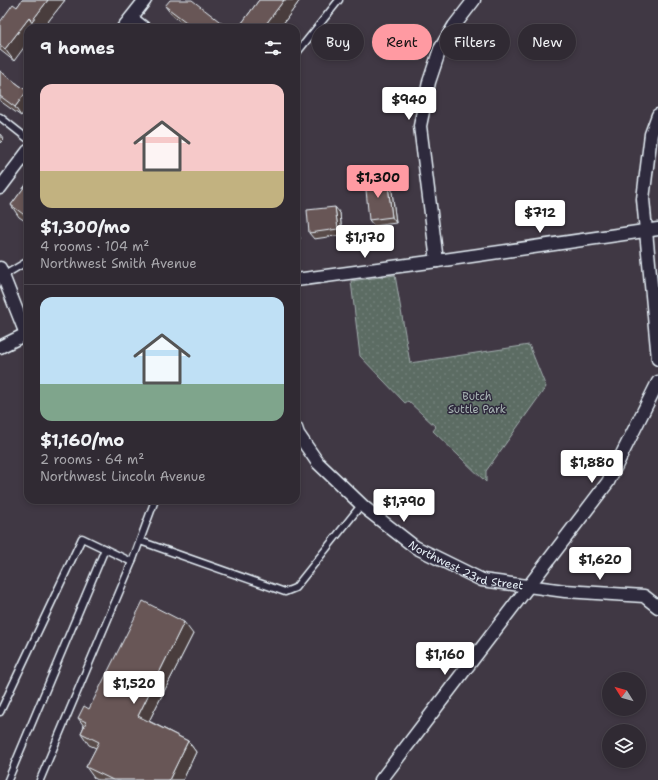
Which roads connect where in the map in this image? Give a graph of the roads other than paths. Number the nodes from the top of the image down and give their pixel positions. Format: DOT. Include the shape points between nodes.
graph roads {
  1 [pos="145,0"];
  2 [pos="339,0"];
  3 [pos="474,0"];
  4 [pos="127,23"];
  5 [pos="300,49"];
  6 [pos="658,115"];
  7 [pos="0,117"];
  8 [pos="24,136"];
  9 [pos="24,156"];
  10 [pos="0,188"];
  11 [pos="652,230"];
  12 [pos="437,261"];
  13 [pos="24,263"];
  14 [pos="1,274"];
  15 [pos="300,279"];
  16 [pos="24,327"];
  17 [pos="24,335"];
  18 [pos="0,346"];
  19 [pos="658,359"];
  20 [pos="658,382"];
  21 [pos="300,437"];
  22 [pos="154,504"];
  23 [pos="362,504"];
  24 [pos="140,542"];
  25 [pos="105,549"];
  26 [pos="132,562"];
  27 [pos="529,587"];
  28 [pos="658,607"];
  29 [pos="0,712"];
  30 [pos="8,780"];
  31 [pos="40,780"];
  32 [pos="381,780"];
  1 -- 4 [label="street"];
  2 -- 5 [label="lane"];
  3 -- 12 [label="street" via="440,49 429,82 420,126"];
  6 -- 11 [label="street" via="652,134 643,199"];
  7 -- 8 [label="lane"];
  9 -- 10 [label="street"];
  11 -- 12 [label="street"];
  11 -- 19 [label="street"];
  12 -- 15 [label="street"];
  13 -- 14 [label="lane"];
  14 -- 16 [label="street"];
  17 -- 18 [label="street"];
  20 -- 27 [label="street" via="608,482"];
  21 -- 23 [label="street, Northwest 23rd Street" via="318,463"];
  22 -- 24 [label="lane"];
  23 -- 24 [label="lane" via="295,588 285,592"];
  23 -- 27 [label="street, Northwest 23rd Street" via="416,547 482,580"];
  24 -- 26 [label="lane"];
  25 -- 26 [label="lane"];
  25 -- 29 [label="lane" via="82,538"];
  25 -- 30 [label="lane"];
  26 -- 31 [label="lane"];
  27 -- 28 [label="street, Northwest 23rd Street" via="644,596"];
  27 -- 32 [label="street"];
}
